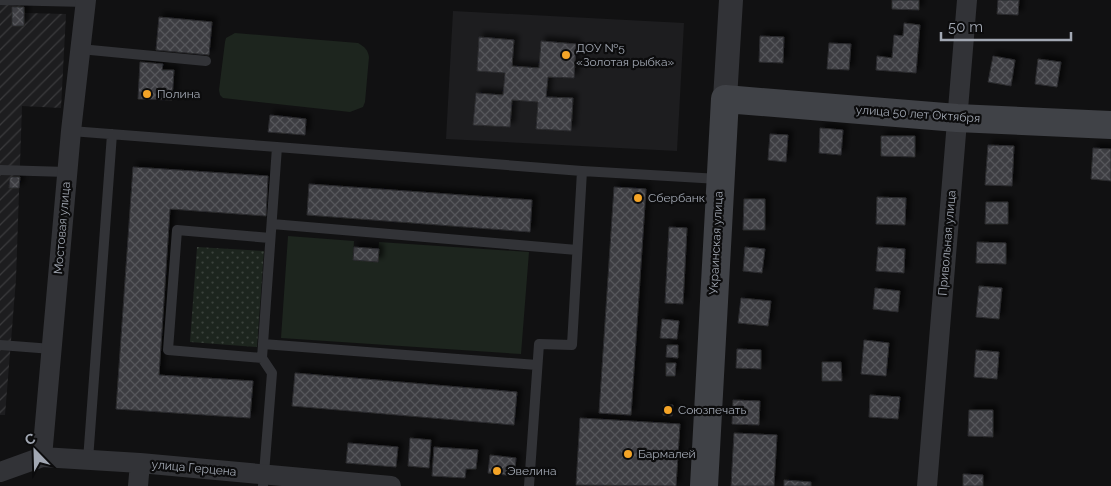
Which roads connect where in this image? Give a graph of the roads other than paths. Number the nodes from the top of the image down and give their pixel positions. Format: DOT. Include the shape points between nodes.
graph roads {
  1 [pos="0,0"];
  2 [pos="731,0"];
  3 [pos="967,0"];
  4 [pos="86,1"];
  5 [pos="80,49"];
  6 [pos="206,61"];
  7 [pos="725,99"];
  8 [pos="957,118"];
  9 [pos="1111,125"];
  10 [pos="71,131"];
  11 [pos="112,134"];
  12 [pos="277,147"];
  13 [pos="0,170"];
  14 [pos="582,171"];
  15 [pos="67,172"];
  16 [pos="719,179"];
  17 [pos="272,224"];
  18 [pos="270,238"];
  19 [pos="577,250"];
  20 [pos="263,344"];
  21 [pos="0,345"];
  22 [pos="52,349"];
  23 [pos="262,358"];
  24 [pos="537,365"];
  25 [pos="42,457"];
  26 [pos="88,460"];
  27 [pos="140,463"];
  28 [pos="0,472"];
  29 [pos="263,480"];
  30 [pos="138,486"];
  31 [pos="390,486"];
  32 [pos="529,486"];
  33 [pos="704,486"];
  34 [pos="927,486"];
  1 -- 4 [label="lane"];
  2 -- 7 [label="street, Украинская улица"];
  3 -- 8 [label="street, Привольная улица"];
  4 -- 5 [label="street, Мостовая улица"];
  5 -- 6 [label="lane"];
  5 -- 10 [label="street, Мостовая улица"];
  7 -- 8 [label="main road, улица 50 лет Октября"];
  7 -- 16 [label="main road, Украинская улица"];
  8 -- 9 [label="main road, улица 50 лет Октября"];
  8 -- 34 [label="street, Привольная улица"];
  10 -- 11 [label="lane"];
  10 -- 15 [label="street, Мостовая улица"];
  11 -- 12 [label="lane"];
  11 -- 26 [label="lane"];
  12 -- 14 [label="lane"];
  12 -- 17 [label="lane"];
  13 -- 15 [label="lane"];
  14 -- 16 [label="lane"];
  14 -- 19 [label="lane"];
  15 -- 22 [label="street, Мостовая улица"];
  16 -- 33 [label="main road, Украинская улица"];
  17 -- 18 [label="lane"];
  17 -- 19 [label="lane"];
  18 -- 20 [label="lane"];
  18 -- 23 [label="lane" via="177,230 168,350"];
  19 -- 24 [label="lane" via="572,346 540,344"];
  20 -- 23 [label="lane"];
  20 -- 24 [label="lane"];
  21 -- 22 [label="lane"];
  22 -- 25 [label="street, Мостовая улица"];
  23 -- 29 [label="lane" via="272,373"];
  24 -- 32 [label="lane"];
  25 -- 26 [label="street, улица Герцена"];
  25 -- 28 [label="street, улица Герцена"];
  26 -- 27 [label="street, улица Герцена"];
  27 -- 29 [label="street, улица Герцена"];
  27 -- 30 [label="street"];
  29 -- 31 [label="street, улица Герцена"];
}
